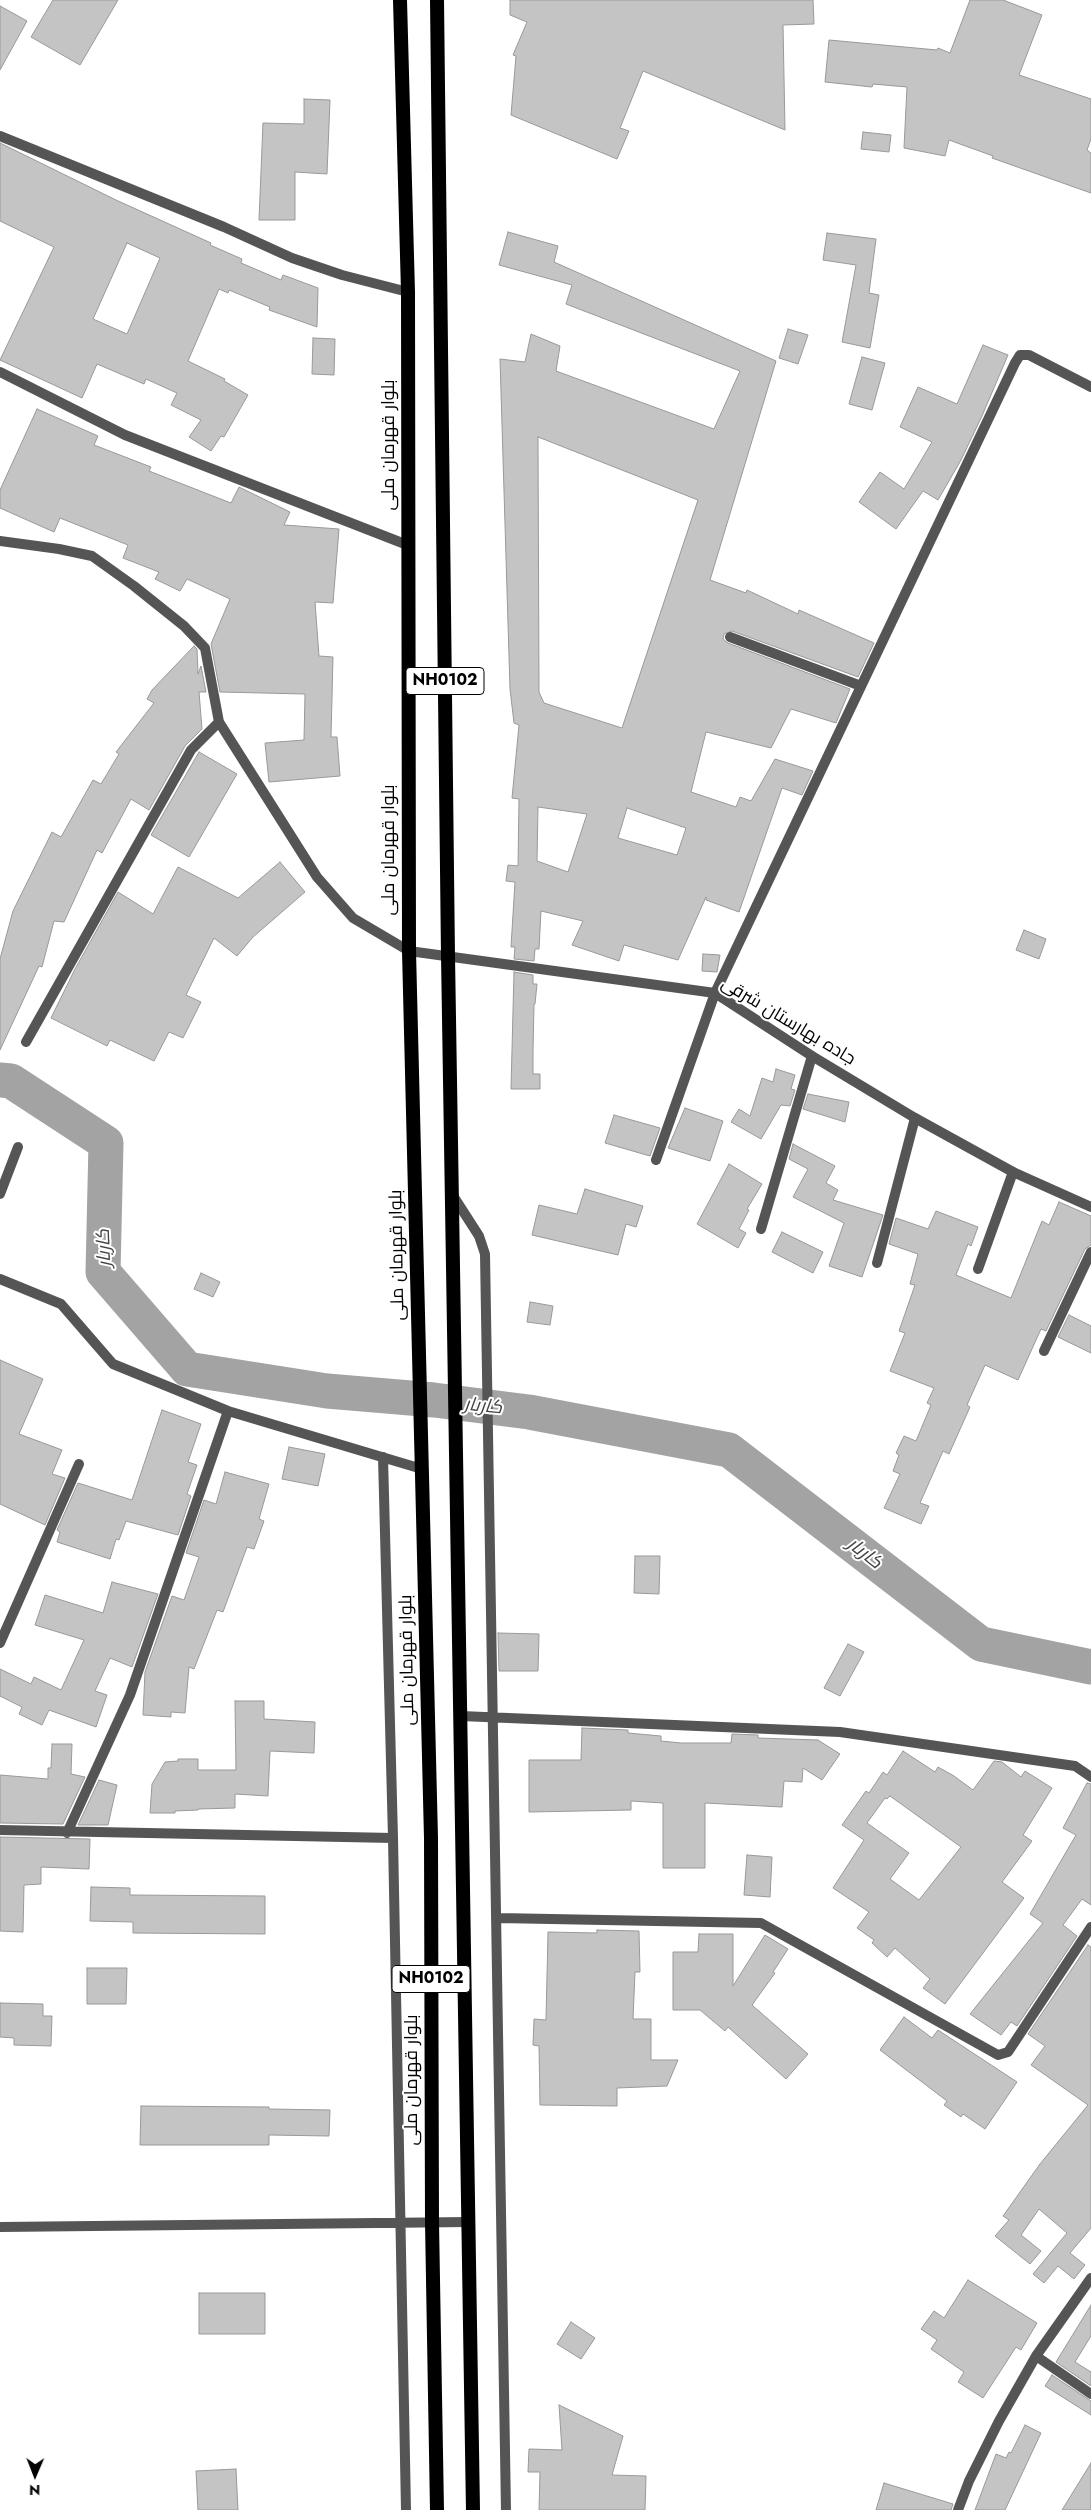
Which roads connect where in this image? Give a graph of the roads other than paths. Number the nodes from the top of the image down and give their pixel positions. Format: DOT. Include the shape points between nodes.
graph roads {
  1 [pos="400,0"];
  2 [pos="437,0"];
  3 [pos="0,136"];
  4 [pos="408,292"];
  5 [pos="0,372"];
  6 [pos="1091,387"];
  7 [pos="0,541"];
  8 [pos="410,546"];
  9 [pos="730,637"];
  10 [pos="861,686"];
  11 [pos="219,722"];
  12 [pos="409,951"];
  13 [pos="448,956"];
  14 [pos="715,994"];
  15 [pos="26,1042"];
  16 [pos="812,1056"];
  17 [pos="915,1118"];
  18 [pos="18,1148"];
  19 [pos="656,1160"];
  20 [pos="1013,1172"];
  21 [pos="0,1194"];
  22 [pos="452,1194"];
  23 [pos="1091,1207"];
  24 [pos="761,1229"];
  25 [pos="1091,1252"];
  26 [pos="877,1263"];
  27 [pos="978,1269"];
  28 [pos="0,1279"];
  29 [pos="1044,1351"];
  30 [pos="228,1411"];
  31 [pos="383,1457"];
  32 [pos="78,1464"];
  33 [pos="422,1468"];
  34 [pos="0,1643"];
  35 [pos="461,1716"];
  36 [pos="494,1717"];
  37 [pos="1091,1777"];
  38 [pos="0,1830"];
  39 [pos="67,1833"];
  40 [pos="393,1838"];
  41 [pos="498,1918"];
  42 [pos="1091,1927"];
  43 [pos="401,2222"];
  44 [pos="432,2222"];
  45 [pos="469,2222"];
  46 [pos="0,2227"];
  47 [pos="1091,2278"];
  48 [pos="1036,2356"];
  49 [pos="1091,2394"];
  50 [pos="406,2510"];
  51 [pos="437,2510"];
  52 [pos="472,2510"];
  53 [pos="506,2510"];
  54 [pos="958,2510"];
  1 -- 4 [label="highway, بلوار قهرمان ملی / NH0102"];
  2 -- 13 [label="highway, NH0102"];
  3 -- 4 [label="street" via="292,258"];
  4 -- 8 [label="highway, بلوار قهرمان ملی / NH0102"];
  5 -- 8 [label="street" via="125,435"];
  6 -- 10 [label="street" via="1029,355 1020,355"];
  7 -- 11 [label="street" via="59,548 92,556 184,626 205,648"];
  8 -- 12 [label="highway, بلوار قهرمان ملی / NH0102"];
  9 -- 10 [label="street"];
  10 -- 14 [label="street"];
  11 -- 12 [label="street" via="317,877 353,918"];
  11 -- 15 [label="street" via="191,750"];
  12 -- 13 [label="street, جاده بهارستان شرقی"];
  12 -- 33 [label="highway, بلوار قهرمان ملی / NH0102"];
  13 -- 14 [label="street, جاده بهارستان شرقی"];
  13 -- 22 [label="highway, NH0102"];
  14 -- 16 [label="street, جاده بهارستان شرقی"];
  14 -- 19 [label="street"];
  16 -- 17 [label="street, جاده بهارستان شرقی"];
  16 -- 24 [label="street"];
  17 -- 20 [label="street, جاده بهارستان شرقی"];
  17 -- 26 [label="street"];
  18 -- 21 [label="street"];
  20 -- 23 [label="street, جاده بهارستان شرقی"];
  20 -- 27 [label="street"];
  22 -- 35 [label="highway, NH0102"];
  22 -- 36 [label="street" via="479,1236 485,1254"];
  25 -- 29 [label="street"];
  28 -- 30 [label="street" via="61,1304 113,1364"];
  30 -- 31 [label="street"];
  30 -- 39 [label="street" via="130,1695"];
  31 -- 33 [label="street"];
  31 -- 40 [label="street"];
  32 -- 34 [label="street"];
  33 -- 44 [label="highway, بلوار قهرمان ملی / NH0102" via="431,1838"];
  35 -- 36 [label="street"];
  35 -- 45 [label="highway, NH0102"];
  36 -- 37 [label="street" via="840,1732 1075,1766"];
  36 -- 41 [label="street"];
  38 -- 39 [label="street"];
  39 -- 40 [label="street"];
  40 -- 43 [label="street"];
  41 -- 42 [label="street" via="761,1923 998,2054 1008,2052"];
  41 -- 53 [label="street"];
  43 -- 44 [label="street"];
  43 -- 46 [label="street"];
  43 -- 50 [label="street"];
  44 -- 45 [label="street"];
  44 -- 51 [label="highway, بلوار قهرمان ملی / NH0102"];
  45 -- 52 [label="highway, NH0102"];
  47 -- 48 [label="street"];
  48 -- 49 [label="street"];
  48 -- 54 [label="street" via="969,2481"];
}
